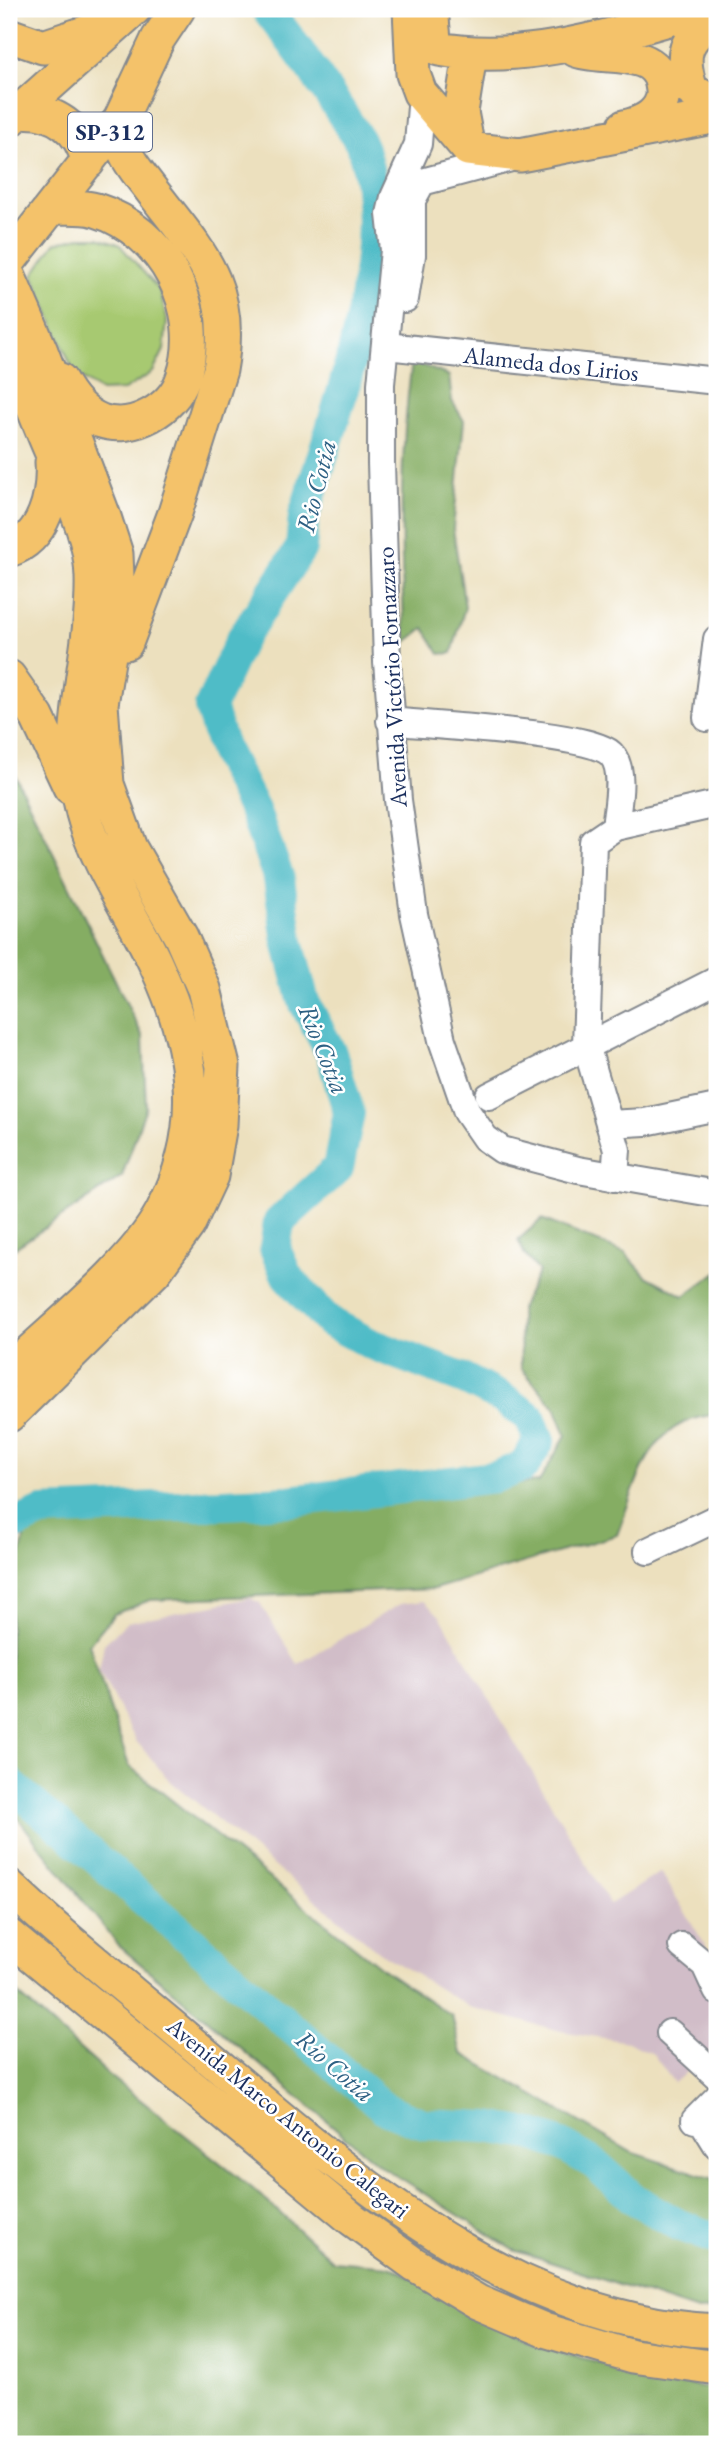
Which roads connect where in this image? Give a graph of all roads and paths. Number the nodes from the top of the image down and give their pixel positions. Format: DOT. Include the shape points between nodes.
graph roads {
  1 [pos="178,9"];
  2 [pos="410,9"];
  3 [pos="431,9"];
  4 [pos="703,9"];
  5 [pos="130,14"];
  6 [pos="717,18"];
  7 [pos="9,35"];
  8 [pos="566,45"];
  9 [pos="43,47"];
  10 [pos="9,51"];
  11 [pos="468,65"];
  12 [pos="421,94"];
  13 [pos="717,105"];
  14 [pos="13,117"];
  15 [pos="717,117"];
  16 [pos="120,120"];
  17 [pos="583,143"];
  18 [pos="468,149"];
  19 [pos="520,155"];
  20 [pos="88,162"];
  21 [pos="54,207"];
  22 [pos="16,252"];
  23 [pos="9,277"];
  24 [pos="386,346"];
  25 [pos="9,348"];
  26 [pos="41,351"];
  27 [pos="717,381"];
  28 [pos="51,453"];
  29 [pos="9,550"];
  30 [pos="717,639"];
  31 [pos="9,677"];
  32 [pos="101,704"];
  33 [pos="707,718"];
  34 [pos="390,721"];
  35 [pos="717,804"];
  36 [pos="83,813"];
  37 [pos="615,827"];
  38 [pos="717,981"];
  39 [pos="586,1045"];
  40 [pos="489,1096"];
  41 [pos="717,1107"];
  42 [pos="609,1124"];
  43 [pos="615,1177"];
  44 [pos="717,1194"];
  45 [pos="9,1371"];
  46 [pos="9,1415"];
  47 [pos="717,1518"];
  48 [pos="648,1551"];
  49 [pos="9,1886"];
  50 [pos="9,1936"];
  51 [pos="682,1946"];
  52 [pos="717,1991"];
  53 [pos="670,2033"];
  54 [pos="717,2076"];
  55 [pos="704,2111"];
  56 [pos="717,2145"];
  57 [pos="717,2331"];
  58 [pos="717,2368"];
  1 -- 16 [label="main road, SP-312" via="158,39"];
  2 -- 12 [label="main road, Avenida Victório Fornazzaro" via="413,74"];
  3 -- 11 [label="main road" via="439,49"];
  4 -- 8 [label="main road"];
  5 -- 9 [label="main road"];
  5 -- 14 [label="main road, SP-312"];
  6 -- 13 [label="main road" via="688,44 682,60 691,90"];
  7 -- 9 [label="main road"];
  8 -- 11 [label="main road"];
  8 -- 17 [label="main road" via="580,52 611,53 651,65 660,76 664,97 657,111 637,124 595,134"];
  9 -- 10 [label="main road"];
  11 -- 12 [label="main road"];
  11 -- 18 [label="main road" via="461,112"];
  12 -- 18 [label="main road"];
  12 -- 24 [label="street, Avenida Victório Fornazzaro" via="418,145 390,214 394,250"];
  14 -- 20 [label="main road" via="36,112 62,121 79,136"];
  15 -- 17 [label="main road"];
  16 -- 20 [label="main road, SP-312"];
  16 -- 32 [label="main road" via="122,152 210,269 221,295 225,345 175,513"];
  17 -- 19 [label="main road"];
  18 -- 19 [label="main road"];
  19 -- 24 [label="street" via="422,182 412,201 412,255 401,319"];
  20 -- 21 [label="main road, SP-312"];
  21 -- 22 [label="main road, SP-312"];
  21 -- 26 [label="main road" via="93,209 112,216 153,247 173,273 191,333 183,380 170,401 134,422 113,424 82,409"];
  23 -- 26 [label="main road"];
  24 -- 27 [label="street, Alameda dos Lirios"];
  24 -- 34 [label="street, Avenida Victório Fornazzaro" via="381,463"];
  25 -- 28 [label="main road"];
  26 -- 32 [label="main road" via="116,554 118,600"];
  28 -- 29 [label="main road" via="53,487 48,510 34,531"];
  28 -- 36 [label="main road" via="83,530 92,573 92,615 77,701 75,747"];
  30 -- 33 [label="street"];
  31 -- 36 [label="main road" via="37,717"];
  32 -- 46 [label="main road" via="107,784 117,817 204,989 223,1066 220,1125 211,1176 188,1225 169,1252 103,1325"];
  34 -- 37 [label="street" via="538,734 596,746 611,754 618,767"];
  34 -- 43 [label="street, Avenida Victório Fornazzaro" via="414,914 442,1040 467,1112 485,1138 502,1150"];
  35 -- 37 [label="street"];
  36 -- 45 [label="main road" via="181,1023 191,1073 188,1132 161,1213 125,1261"];
  37 -- 39 [label="street" via="593,842"];
  38 -- 39 [label="street"];
  39 -- 40 [label="street"];
  39 -- 42 [label="street"];
  41 -- 42 [label="street" via="645,1122"];
  42 -- 43 [label="street" via="617,1150"];
  43 -- 44 [label="street, Avenida Victório Fornazzaro"];
  47 -- 48 [label="street"];
  49 -- 57 [label="main road, Avenida Marco Antonio Calegari" via="279,2117 368,2188 438,2235 499,2272 556,2296 632,2318"];
  50 -- 58 [label="main road, Avenida Marco Antonio Calegari" via="352,2219 414,2264 478,2302 544,2330 633,2356"];
  51 -- 52 [label="street" via="705,1965"];
  53 -- 54 [label="street"];
  55 -- 56 [label="street"];
}
